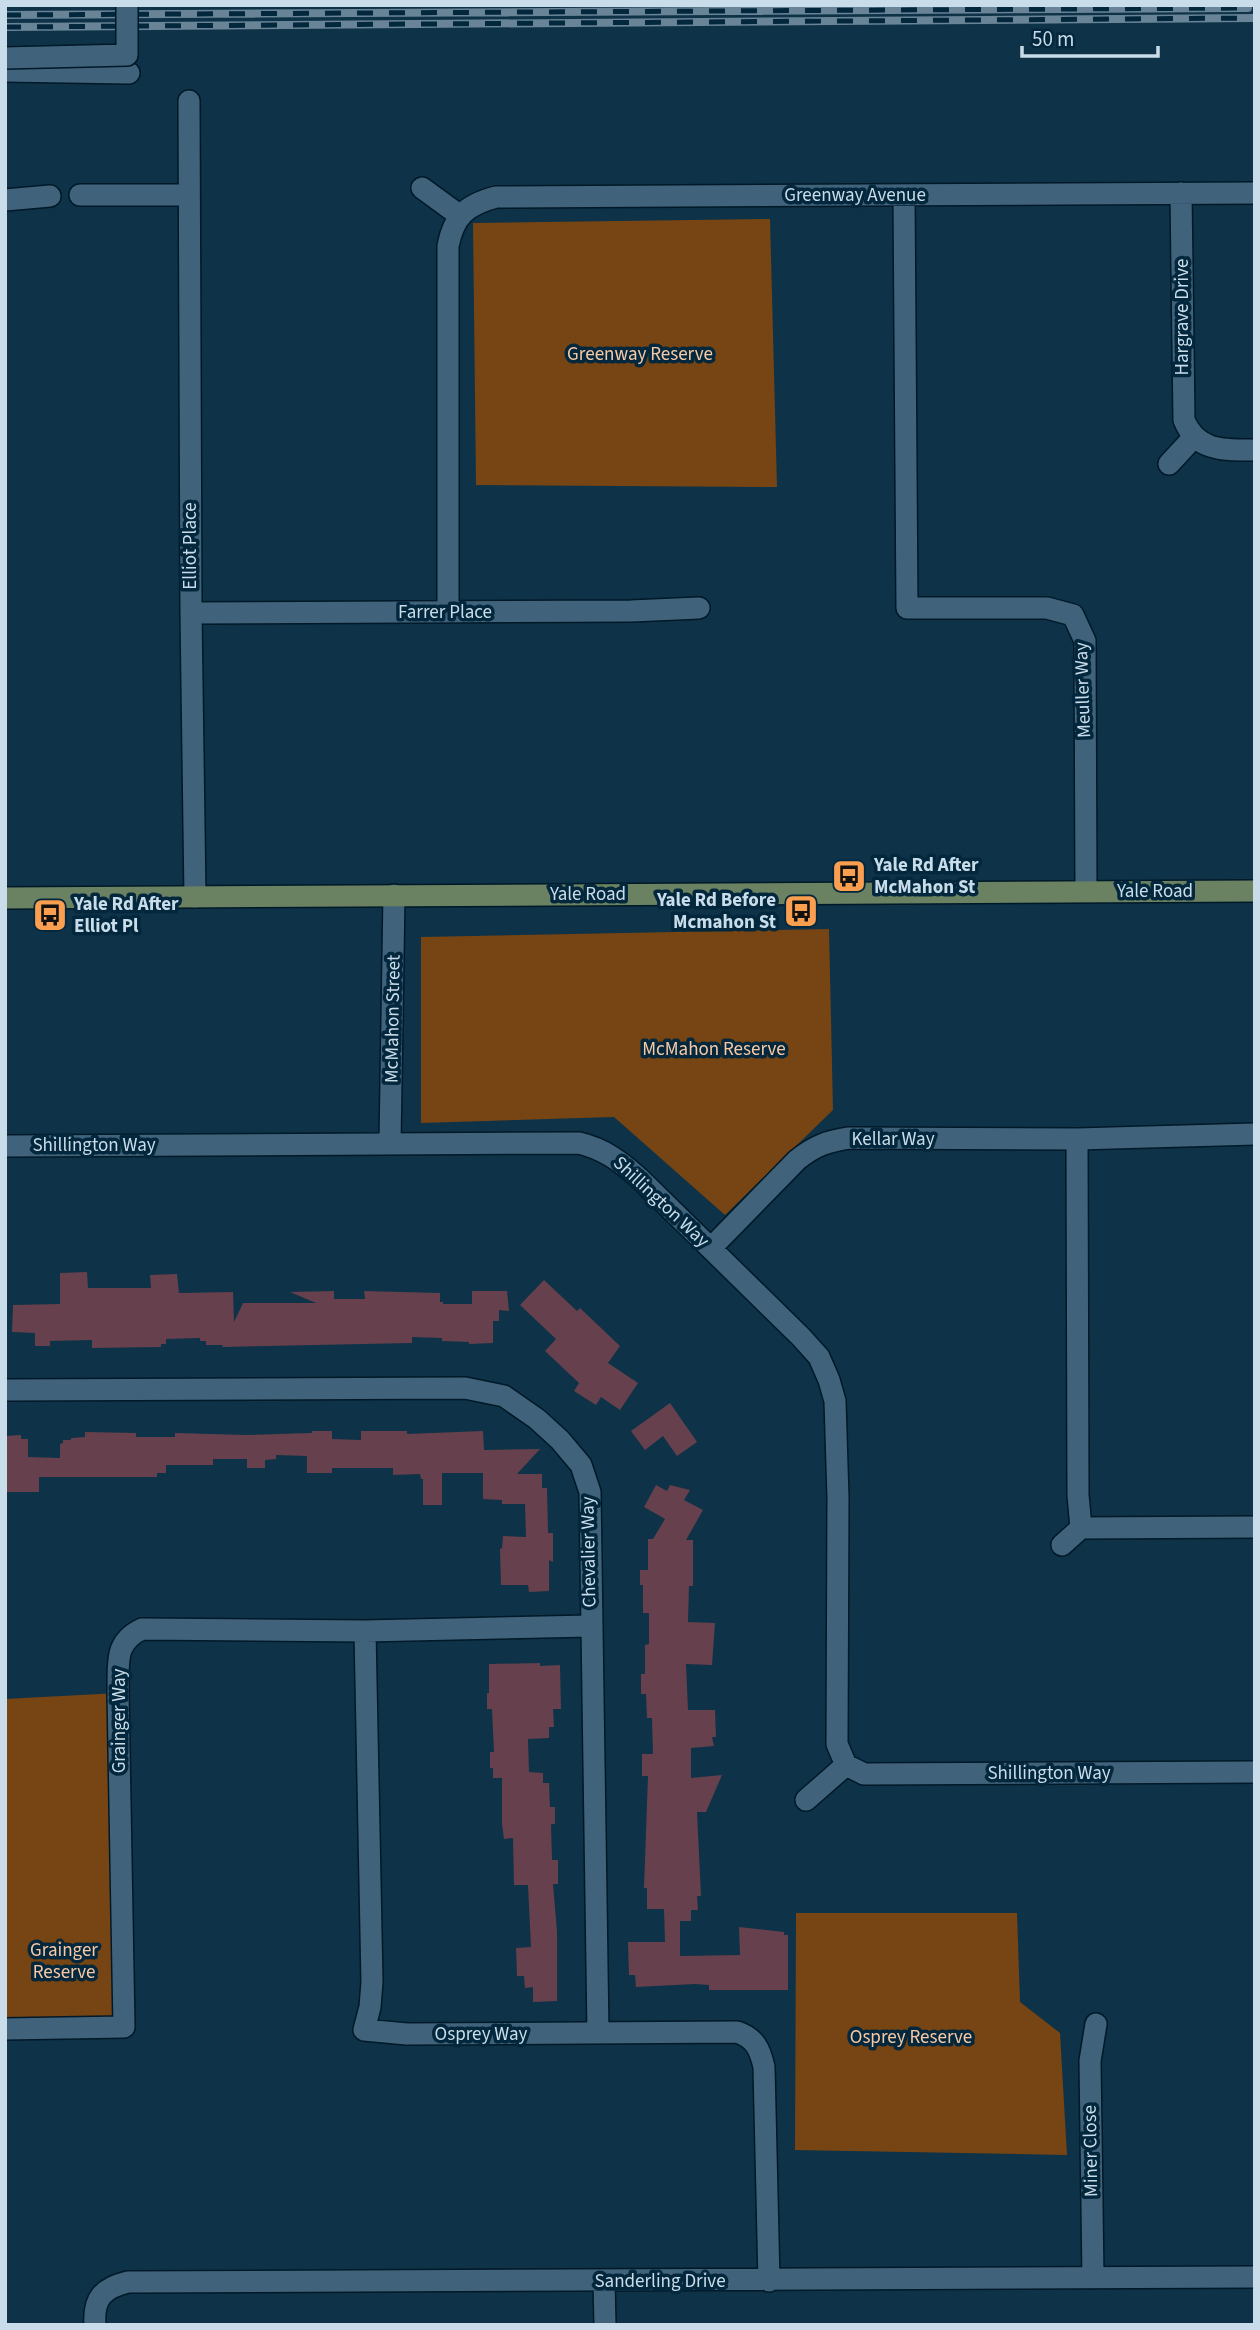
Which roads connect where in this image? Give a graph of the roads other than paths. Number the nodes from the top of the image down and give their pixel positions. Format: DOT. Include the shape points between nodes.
graph roads {
  1 [pos="127,5"];
  2 [pos="5,58"];
  3 [pos="5,72"];
  4 [pos="129,73"];
  5 [pos="189,101"];
  6 [pos="422,188"];
  7 [pos="1181,193"];
  8 [pos="1255,193"];
  9 [pos="80,195"];
  10 [pos="189,195"];
  11 [pos="904,195"];
  12 [pos="50,196"];
  13 [pos="5,200"];
  14 [pos="459,215"];
  15 [pos="1194,437"];
  16 [pos="1255,450"];
  17 [pos="1169,464"];
  18 [pos="699,608"];
  19 [pos="448,612"];
  20 [pos="191,613"];
  21 [pos="1086,891"];
  22 [pos="1255,891"];
  23 [pos="394,895"];
  24 [pos="195,897"];
  25 [pos="5,898"];
  26 [pos="1255,1134"];
  27 [pos="1077,1139"];
  28 [pos="390,1143"];
  29 [pos="5,1146"];
  30 [pos="711,1248"];
  31 [pos="5,1390"];
  32 [pos="1255,1527"];
  33 [pos="1081,1528"];
  34 [pos="1062,1545"];
  35 [pos="590,1626"];
  36 [pos="365,1631"];
  37 [pos="846,1765"];
  38 [pos="1255,1772"];
  39 [pos="806,1800"];
  40 [pos="1096,2024"];
  41 [pos="5,2029"];
  42 [pos="598,2033"];
  43 [pos="1255,2277"];
  44 [pos="1093,2278"];
  45 [pos="604,2281"];
  46 [pos="769,2281"];
  47 [pos="94,2325"];
  48 [pos="605,2325"];
  1 -- 2 [label="street, bridge" via="127,55"];
  3 -- 4 [label="street"];
  5 -- 10 [label="street, Elliot Place"];
  6 -- 14 [label="street"];
  7 -- 8 [label="street, Greenway Avenue"];
  7 -- 11 [label="street, Greenway Avenue"];
  7 -- 15 [label="street, Hargrave Drive" via="1183,411"];
  9 -- 10 [label="street"];
  10 -- 20 [label="street, Elliot Place"];
  11 -- 14 [label="street, Greenway Avenue" via="496,197"];
  11 -- 21 [label="street, Meuller Way" via="900,615 1047,608 1073,615 1084,640"];
  12 -- 13 [label="street"];
  14 -- 19 [label="street" via="448,247"];
  15 -- 16 [label="street" via="1220,450"];
  15 -- 17 [label="street"];
  18 -- 19 [label="street, Farrer Place"];
  19 -- 20 [label="street, Farrer Place"];
  20 -- 24 [label="street, Elliot Place"];
  21 -- 22 [label="main road, Yale Road"];
  21 -- 23 [label="main road, Yale Road"];
  23 -- 24 [label="main road, Yale Road"];
  23 -- 28 [label="street, McMahon Street"];
  24 -- 25 [label="main road, Yale Road"];
  26 -- 27 [label="street, Kellar Way"];
  27 -- 30 [label="street, Kellar Way" via="830,1141 797,1160"];
  27 -- 33 [label="street" via="1077,1495"];
  28 -- 29 [label="street, Shillington Way"];
  28 -- 30 [label="street, Shillington Way" via="579,1143 600,1148 632,1172"];
  30 -- 37 [label="street, Shillington Way" via="819,1357 835,1401 837,1744"];
  31 -- 35 [label="street, Chevalier Way" via="465,1388 504,1396 537,1419 580,1465 590,1492"];
  32 -- 33 [label="street"];
  33 -- 34 [label="street"];
  35 -- 36 [label="street, Grainger Way"];
  35 -- 42 [label="street, Chevalier Way"];
  36 -- 41 [label="street, Grainger Way" via="142,1629 124,1642 119,1651 118,1693 124,2027"];
  36 -- 42 [label="street, Osprey Way" via="372,1982 364,2030"];
  37 -- 38 [label="street, Shillington Way" via="864,1774"];
  37 -- 39 [label="street"];
  40 -- 44 [label="street, Miner Close" via="1090,2060"];
  42 -- 46 [label="street, Osprey Way" via="737,2032 754,2042 764,2067"];
  43 -- 44 [label="street, Sanderling Drive"];
  44 -- 46 [label="street, Sanderling Drive"];
  45 -- 46 [label="street, Sanderling Drive"];
  45 -- 47 [label="street, Sanderling Drive" via="128,2282 111,2286 100,2296"];
  45 -- 48 [label="street"];
}
